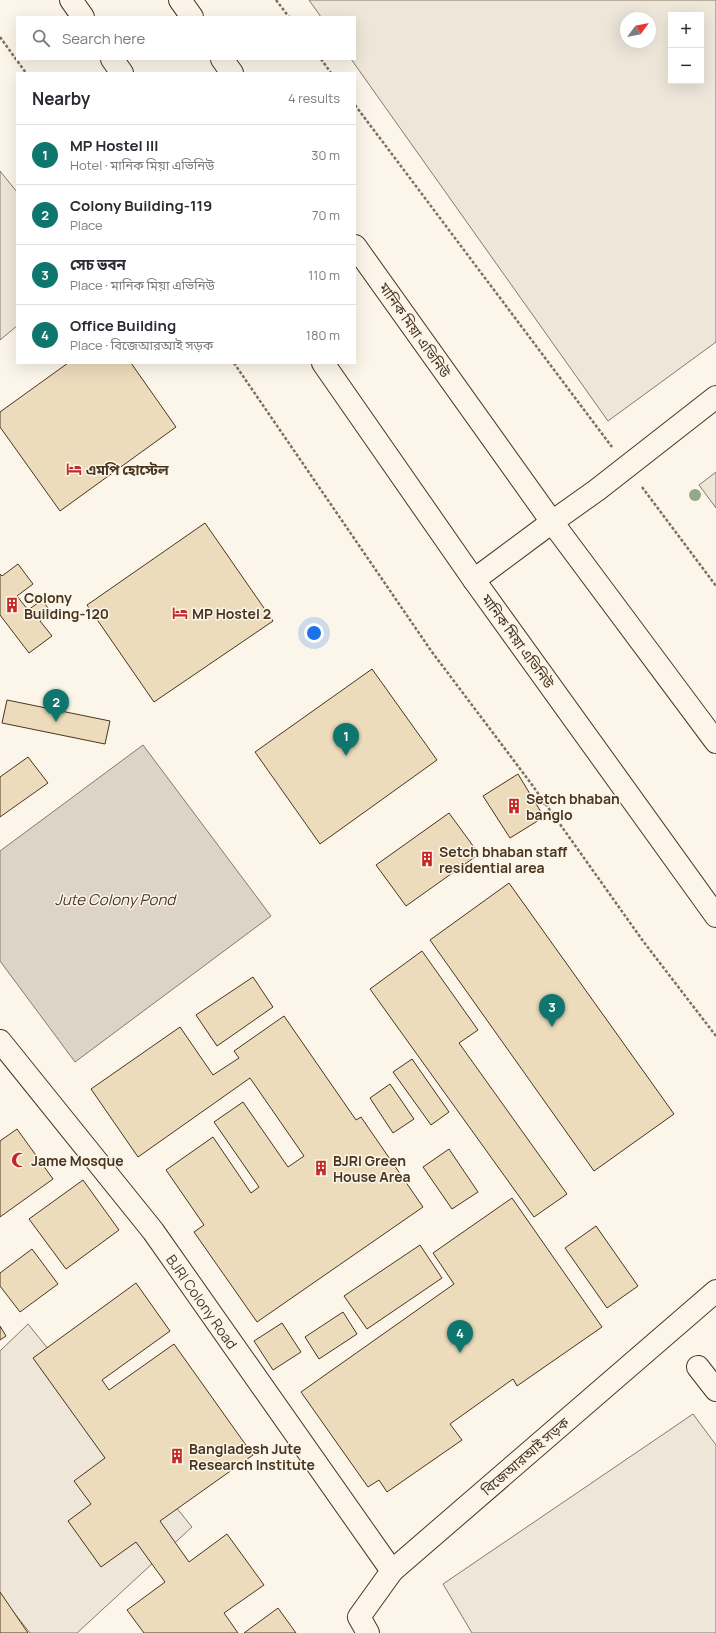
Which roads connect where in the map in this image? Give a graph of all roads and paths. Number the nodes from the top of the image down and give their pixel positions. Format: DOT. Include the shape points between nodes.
graph roads {
  1 [pos="72,0"];
  2 [pos="180,0"];
  3 [pos="276,0"];
  4 [pos="82,16"];
  5 [pos="191,16"];
  6 [pos="288,16"];
  7 [pos="0,38"];
  8 [pos="16,60"];
  9 [pos="16,60"];
  10 [pos="113,60"];
  11 [pos="223,60"];
  12 [pos="321,60"];
  13 [pos="25,72"];
  14 [pos="121,72"];
  15 [pos="231,72"];
  16 [pos="330,72"];
  17 [pos="356,106"];
  18 [pos="356,247"];
  19 [pos="235,364"];
  20 [pos="324,364"];
  21 [pos="716,397"];
  22 [pos="626,466"];
  23 [pos="552,522"];
  24 [pos="474,580"];
  25 [pos="716,586"];
  26 [pos="716,742"];
  27 [pos="716,916"];
  28 [pos="716,1036"];
  29 [pos="0,1041"];
  30 [pos="716,1291"];
  31 [pos="698,1367"];
  32 [pos="716,1390"];
  33 [pos="392,1571"];
  34 [pos="368,1633"];
  1 -- 4 [label="main road"];
  2 -- 5 [label="main road"];
  3 -- 6 [label="path"];
  7 -- 8 [label="path"];
  9 -- 13 [label="path"];
  10 -- 14 [label="main road"];
  11 -- 15 [label="main road"];
  12 -- 16 [label="path"];
  17 -- 22 [label="path"];
  18 -- 23 [label="main road, মানিক মিয়া এভিনিউ"];
  19 -- 28 [label="path" via="432,652 530,782 643,941"];
  20 -- 24 [label="main road, মানিক মিয়া এভিনিউ"];
  21 -- 22 [label="main road"];
  22 -- 23 [label="main road"];
  22 -- 25 [label="path"];
  23 -- 24 [label="main road"];
  23 -- 26 [label="main road, মানিক মিয়া এভিনিউ"];
  24 -- 27 [label="main road, মানিক মিয়া এভিনিউ"];
  29 -- 33 [label="main road, BJRI Colony Road" via="153,1231"];
  30 -- 33 [label="main road, বিজেআরআই সড়ক"];
  31 -- 32 [label="main road"];
  33 -- 34 [label="main road, বিজেআরআই সড়ক" via="359,1617"];
}
